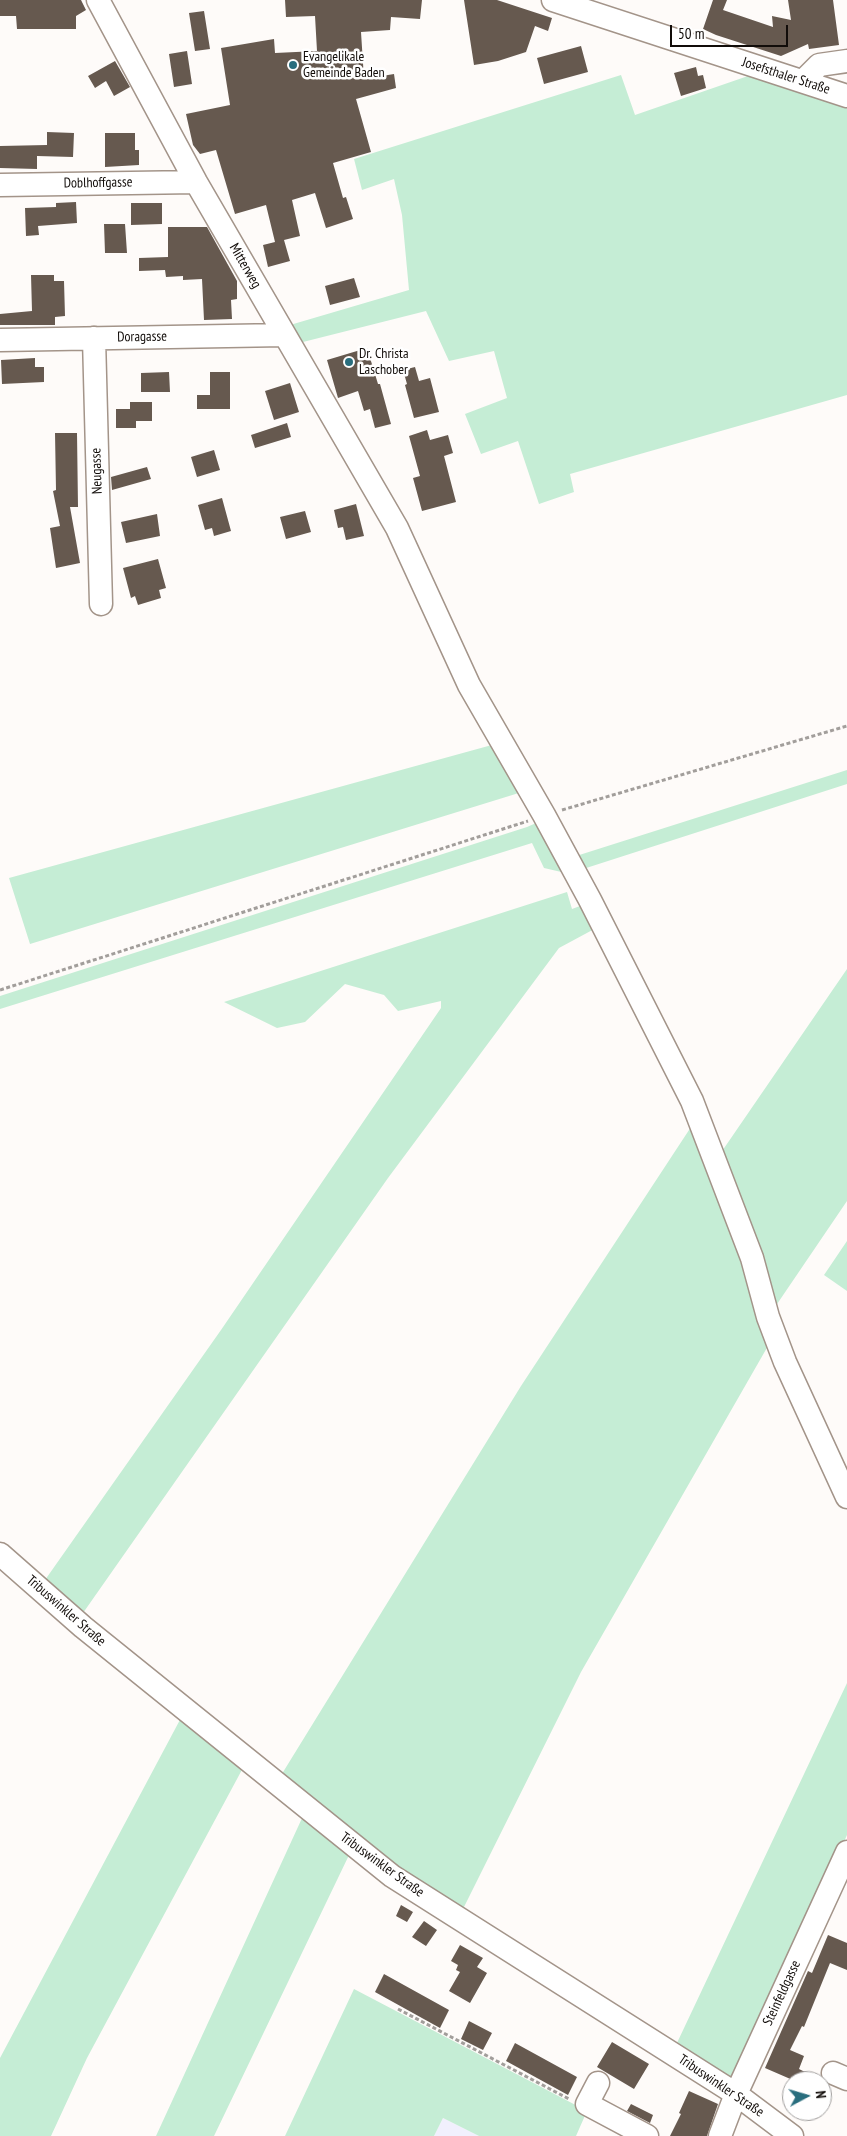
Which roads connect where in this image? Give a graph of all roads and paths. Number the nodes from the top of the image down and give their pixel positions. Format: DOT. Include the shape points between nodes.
graph roads {
  1 [pos="98,0"];
  2 [pos="553,0"];
  3 [pos="847,61"];
  4 [pos="803,81"];
  5 [pos="847,96"];
  6 [pos="196,182"];
  7 [pos="0,185"];
  8 [pos="284,335"];
  9 [pos="94,338"];
  10 [pos="0,340"];
  11 [pos="101,604"];
  12 [pos="847,726"];
  13 [pos="544,815"];
  14 [pos="0,990"];
  15 [pos="847,1497"];
  16 [pos="0,1554"];
  17 [pos="844,1864"];
  18 [pos="398,2009"];
  19 [pos="598,2083"];
  20 [pos="736,2094"];
  21 [pos="587,2104"];
  22 [pos="647,2136"];
  23 [pos="720,2136"];
  24 [pos="792,2136"];
  1 -- 6 [label="street, Mitterweg"];
  2 -- 4 [label="street, Josefsthaler Straße"];
  3 -- 4 [label="street" via="819,65"];
  4 -- 5 [label="street, Josefsthaler Straße"];
  6 -- 7 [label="street, Doblhoffgasse"];
  6 -- 8 [label="street, Mitterweg"];
  8 -- 9 [label="street, Doragasse"];
  8 -- 13 [label="street, Mitterweg" via="397,528 469,685"];
  9 -- 10 [label="street, Doragasse"];
  9 -- 11 [label="street, Neugasse"];
  12 -- 13 [label="path"];
  13 -- 14 [label="path"];
  13 -- 15 [label="street, Mitterweg" via="692,1101 752,1258 768,1317 785,1362"];
  16 -- 20 [label="street, Tribuswinkler Straße" via="82,1627 392,1876"];
  17 -- 20 [label="street, Steinfeldgasse"];
  18 -- 21 [label="path" via="572,2100"];
  19 -- 21 [label="street"];
  20 -- 23 [label="street, Steinfeldgasse"];
  20 -- 24 [label="street, Tribuswinkler Straße"];
  21 -- 22 [label="street"];
}
